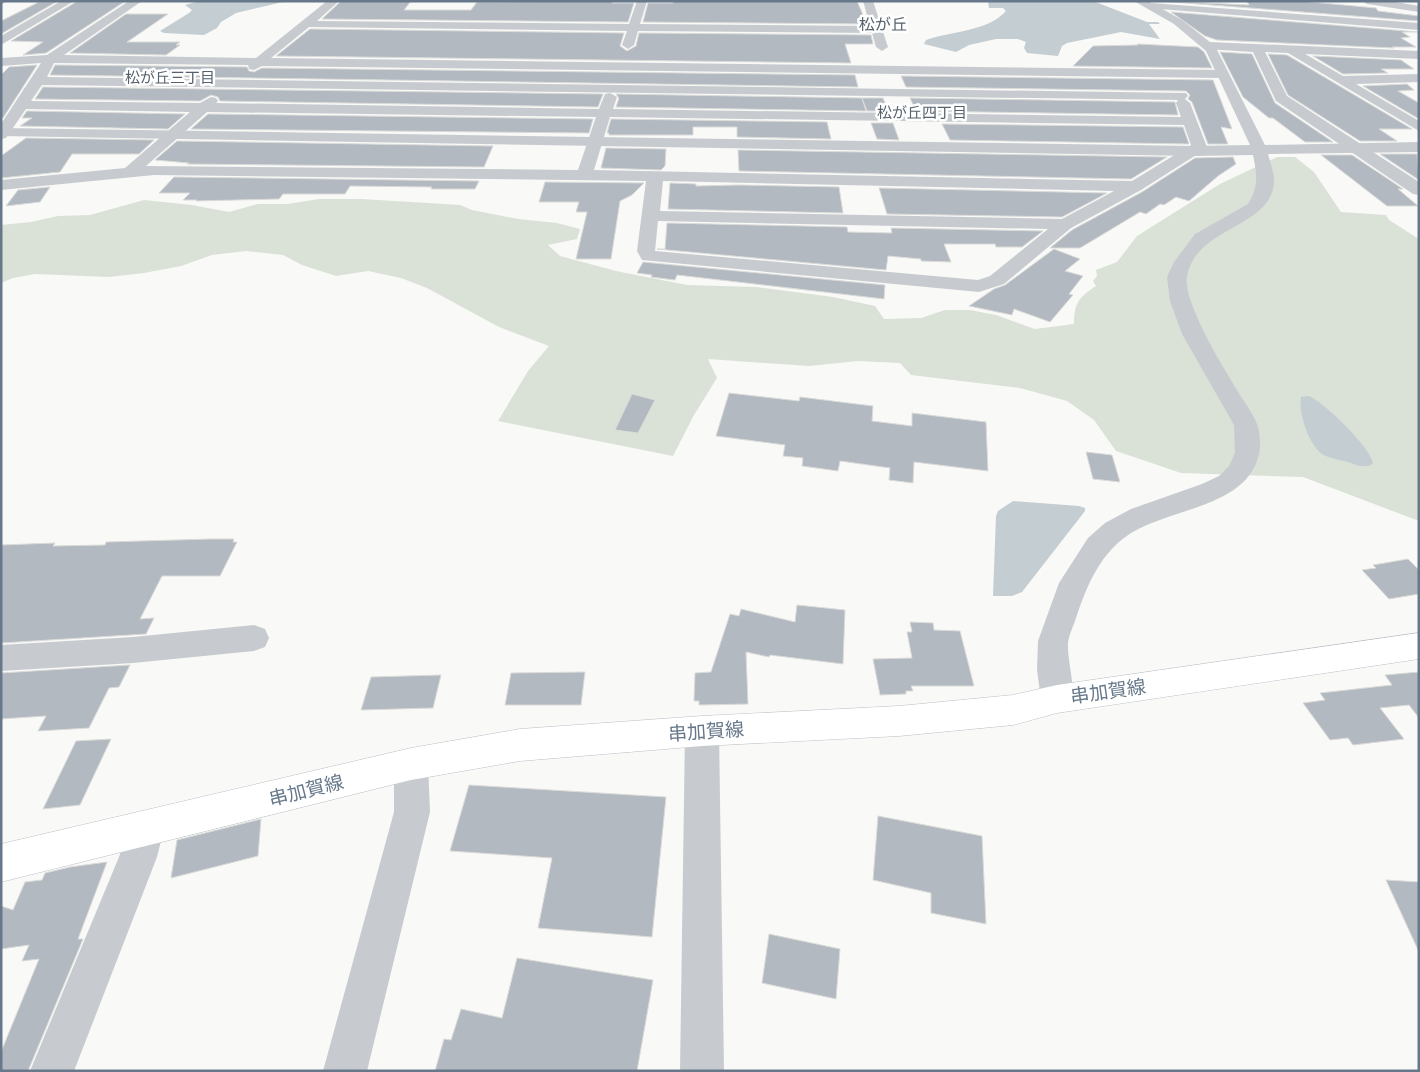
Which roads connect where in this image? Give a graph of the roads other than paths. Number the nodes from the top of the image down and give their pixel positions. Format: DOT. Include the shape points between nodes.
graph roads {
  1 [pos="69,1"];
  2 [pos="136,1"];
  3 [pos="868,1"];
  4 [pos="1367,1"];
  5 [pos="331,4"];
  6 [pos="1145,4"];
  7 [pos="346,8"];
  8 [pos="640,9"];
  9 [pos="1419,9"];
  10 [pos="1222,10"];
  11 [pos="1287,15"];
  12 [pos="1354,20"];
  13 [pos="306,24"];
  14 [pos="1247,24"];
  15 [pos="554,27"];
  16 [pos="1419,27"];
  17 [pos="633,28"];
  18 [pos="877,30"];
  19 [pos="1314,31"];
  20 [pos="548,39"];
  21 [pos="1329,40"];
  22 [pos="1,41"];
  23 [pos="284,42"];
  24 [pos="303,42"];
  25 [pos="1262,43"];
  26 [pos="1208,46"];
  27 [pos="1285,50"];
  28 [pos="542,52"];
  29 [pos="1346,52"];
  30 [pos="1415,55"];
  31 [pos="50,59"];
  32 [pos="1,62"];
  33 [pos="259,62"];
  34 [pos="535,65"];
  35 [pos="620,66"];
  36 [pos="888,70"];
  37 [pos="1171,73"];
  38 [pos="1222,74"];
  39 [pos="1419,78"];
  40 [pos="1339,80"];
  41 [pos="38,81"];
  42 [pos="234,83"];
  43 [pos="612,88"];
  44 [pos="897,92"];
  45 [pos="1181,96"];
  46 [pos="22,105"];
  47 [pos="204,106"];
  48 [pos="1419,109"];
  49 [pos="1389,110"];
  50 [pos="605,113"];
  51 [pos="906,117"];
  52 [pos="1188,121"];
  53 [pos="1419,127"];
  54 [pos="2,133"];
  55 [pos="171,135"];
  56 [pos="596,142"];
  57 [pos="916,147"];
  58 [pos="1419,148"];
  59 [pos="1357,149"];
  60 [pos="1194,151"];
  61 [pos="1260,151"];
  62 [pos="131,171"];
  63 [pos="584,175"];
  64 [pos="655,177"];
  65 [pos="1,185"];
  66 [pos="1135,186"];
  67 [pos="1419,190"];
  68 [pos="651,216"];
  69 [pos="1066,224"];
  70 [pos="254,638"];
  71 [pos="1419,646"];
  72 [pos="1,658"];
  73 [pos="1058,699"];
  74 [pos="702,731"];
  75 [pos="411,764"];
  76 [pos="146,829"];
  77 [pos="1,863"];
  78 [pos="52,1071"];
  79 [pos="345,1071"];
  80 [pos="702,1071"];
  1 -- 22 [label="street"];
  2 -- 31 [label="street"];
  3 -- 18 [label="street" via="866,13"];
  4 -- 9 [label="street"];
  5 -- 7 [label="street"];
  5 -- 13 [label="street"];
  6 -- 10 [label="street"];
  6 -- 26 [label="street" via="1178,22"];
  8 -- 17 [label="street"];
  10 -- 11 [label="street"];
  10 -- 14 [label="street"];
  11 -- 12 [label="street"];
  11 -- 19 [label="street"];
  12 -- 16 [label="street"];
  12 -- 30 [label="street"];
  13 -- 15 [label="street"];
  13 -- 23 [label="street"];
  15 -- 17 [label="street"];
  15 -- 20 [label="street"];
  17 -- 18 [label="street"];
  17 -- 35 [label="street" via="632,46"];
  18 -- 36 [label="street" via="877,48"];
  21 -- 29 [label="street"];
  23 -- 24 [label="street"];
  23 -- 33 [label="street"];
  25 -- 26 [label="street"];
  25 -- 27 [label="street"];
  25 -- 59 [label="street" via="1281,98"];
  26 -- 38 [label="street"];
  27 -- 29 [label="street"];
  27 -- 40 [label="street"];
  28 -- 34 [label="street"];
  29 -- 30 [label="street"];
  31 -- 32 [label="street"];
  31 -- 33 [label="street"];
  31 -- 41 [label="street"];
  33 -- 34 [label="street"];
  33 -- 42 [label="street"];
  34 -- 35 [label="street"];
  35 -- 36 [label="street"];
  35 -- 43 [label="street"];
  36 -- 37 [label="street"];
  36 -- 44 [label="street"];
  37 -- 38 [label="street"];
  37 -- 45 [label="street"];
  38 -- 61 [label="street"];
  39 -- 40 [label="street"];
  40 -- 49 [label="street"];
  41 -- 42 [label="street"];
  41 -- 46 [label="street"];
  42 -- 43 [label="street"];
  42 -- 47 [label="street"];
  43 -- 44 [label="street"];
  43 -- 50 [label="street"];
  44 -- 45 [label="street"];
  44 -- 51 [label="street"];
  45 -- 52 [label="street"];
  46 -- 47 [label="street"];
  46 -- 54 [label="street"];
  47 -- 50 [label="street"];
  47 -- 55 [label="street"];
  48 -- 49 [label="street"];
  49 -- 53 [label="street"];
  50 -- 51 [label="street"];
  50 -- 56 [label="street"];
  51 -- 52 [label="street"];
  51 -- 57 [label="street"];
  52 -- 60 [label="street" via="1199,147"];
  54 -- 55 [label="street"];
  55 -- 56 [label="street"];
  55 -- 62 [label="street"];
  56 -- 57 [label="street"];
  56 -- 63 [label="street"];
  57 -- 60 [label="street"];
  58 -- 59 [label="street"];
  59 -- 61 [label="street"];
  59 -- 67 [label="street"];
  60 -- 61 [label="street"];
  60 -- 66 [label="street"];
  61 -- 73 [label="street" via="1266,180 1262,196 1254,208 1201,238 1183,262 1177,277 1180,301 1193,334 1246,425 1247,453 1240,470 1228,482 1141,516 1114,530 1098,545 1073,583 1053,641"];
  62 -- 63 [label="street"];
  62 -- 65 [label="street"];
  63 -- 64 [label="street"];
  64 -- 66 [label="street"];
  64 -- 68 [label="street"];
  66 -- 69 [label="street"];
  68 -- 69 [label="street"];
  68 -- 69 [label="street" via="646,251 649,256 979,286 997,280"];
  70 -- 72 [label="street"];
  71 -- 73 [label="main road, 串加賀線"];
  73 -- 74 [label="main road, 串加賀線" via="1013,710 899,721"];
  74 -- 75 [label="main road, 串加賀線" via="520,745"];
  74 -- 80 [label="street"];
  75 -- 76 [label="main road, 串加賀線"];
  75 -- 79 [label="street" via="412,812"];
  76 -- 77 [label="main road, 串加賀線"];
  76 -- 78 [label="street" via="138,857"];
}
